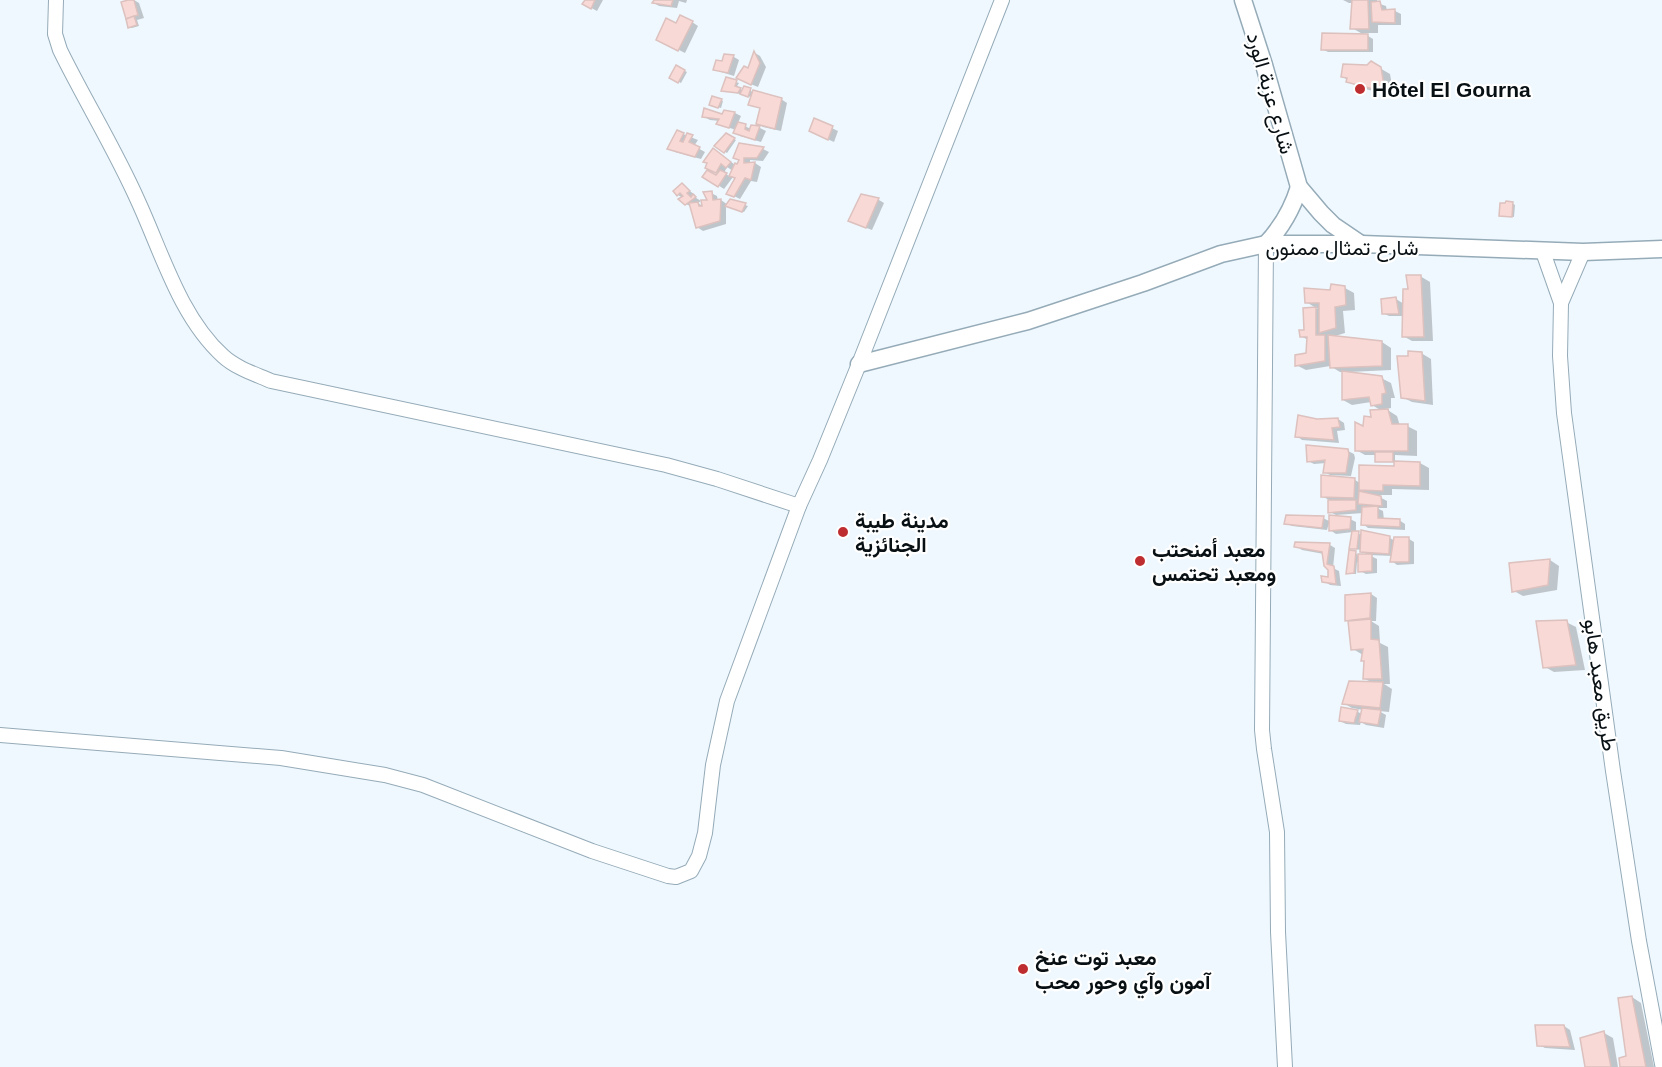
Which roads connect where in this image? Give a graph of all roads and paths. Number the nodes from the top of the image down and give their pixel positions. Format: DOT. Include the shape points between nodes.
graph roads {
  1 [pos="56,0"];
  2 [pos="1002,0"];
  3 [pos="1243,0"];
  4 [pos="1299,187"];
  5 [pos="1266,244"];
  6 [pos="1362,244"];
  7 [pos="1662,249"];
  8 [pos="1543,252"];
  9 [pos="1583,252"];
  10 [pos="1561,303"];
  11 [pos="859,364"];
  12 [pos="799,506"];
  13 [pos="0,735"];
  14 [pos="1662,1064"];
  15 [pos="1285,1067"];
  1 -- 12 [label="street" via="55,34 60,50 137,198 177,290 204,336 224,357 272,381 666,465"];
  2 -- 11 [label="street"];
  3 -- 4 [label="street, شارع عزبة الورد"];
  4 -- 5 [label="street" via="1287,218"];
  4 -- 6 [label="street, شارع عزبة الورد" via="1333,225"];
  5 -- 6 [label="street, شارع تمثال ممنون"];
  5 -- 11 [label="street, شارع تمثال ممنون" via="1221,254 1028,321"];
  5 -- 15 [label="street" via="1262,729 1277,832"];
  6 -- 8 [label="street, شارع تمثال ممنون"];
  7 -- 9 [label="street, شارع تمثال ممنون"];
  8 -- 9 [label="street, شارع تمثال ممنون"];
  8 -- 10 [label="street, طريق معبد هابو"];
  9 -- 10 [label="street, طريق معبد هابو"];
  10 -- 14 [label="street, طريق معبد هابو" via="1564,413 1594,643 1630,886"];
  11 -- 12 [label="street"];
  12 -- 13 [label="street" via="726,701 699,856 691,871 676,877 592,851 423,785 385,775 281,758"];
}
